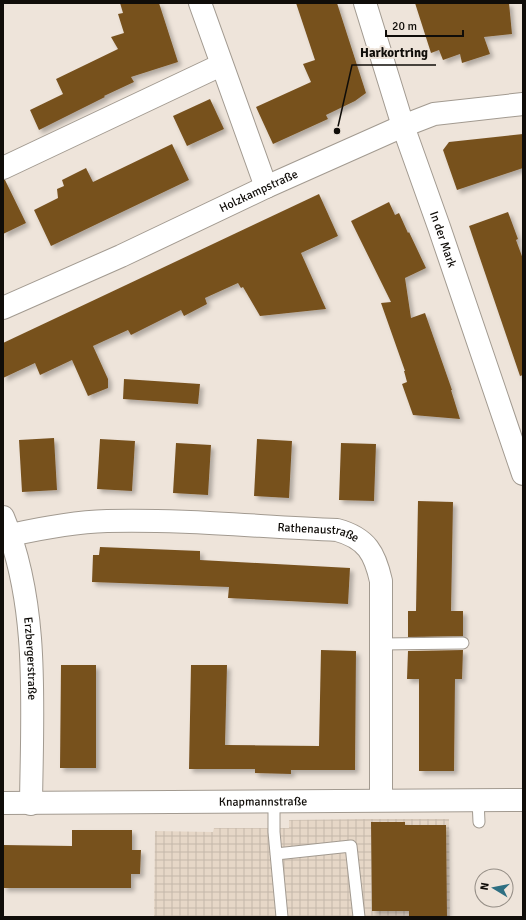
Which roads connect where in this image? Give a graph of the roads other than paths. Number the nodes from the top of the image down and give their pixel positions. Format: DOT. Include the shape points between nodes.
graph roads {
  1 [pos="200,3"];
  2 [pos="365,3"];
  3 [pos="221,65"];
  4 [pos="523,104"];
  5 [pos="402,126"];
  6 [pos="3,168"];
  7 [pos="266,187"];
  8 [pos="3,308"];
  9 [pos="523,474"];
  10 [pos="7,526"];
  11 [pos="463,643"];
  12 [pos="382,644"];
  13 [pos="381,800"];
  14 [pos="478,800"];
  15 [pos="523,800"];
  16 [pos="274,801"];
  17 [pos="3,803"];
  18 [pos="31,804"];
  19 [pos="479,822"];
  20 [pos="276,854"];
  21 [pos="282,917"];
  22 [pos="360,917"];
  1 -- 3 [label="street"];
  2 -- 5 [label="street, In der Mark"];
  3 -- 6 [label="street"];
  3 -- 7 [label="street"];
  4 -- 5 [label="street, Holzkampstraße" via="434,114"];
  5 -- 7 [label="street, Holzkampstraße"];
  5 -- 9 [label="street, In der Mark"];
  7 -- 8 [label="street, Holzkampstraße" via="121,256"];
  10 -- 12 [label="street, Rathenaustraße" via="50,527 106,521 190,522 337,530 347,533 358,539 377,562 381,582"];
  10 -- 18 [label="street, Erzbergerstraße" via="26,600 32,675"];
  11 -- 12 [label="lane"];
  12 -- 13 [label="street, Rathenaustraße"];
  13 -- 14 [label="street, Knapmannstraße"];
  13 -- 16 [label="street, Knapmannstraße"];
  14 -- 15 [label="street, Knapmannstraße"];
  14 -- 19 [label="lane"];
  16 -- 18 [label="street, Knapmannstraße"];
  16 -- 20 [label="lane"];
  17 -- 18 [label="street, Knapmannstraße"];
  20 -- 21 [label="lane"];
  20 -- 22 [label="lane" via="351,846"];
}
